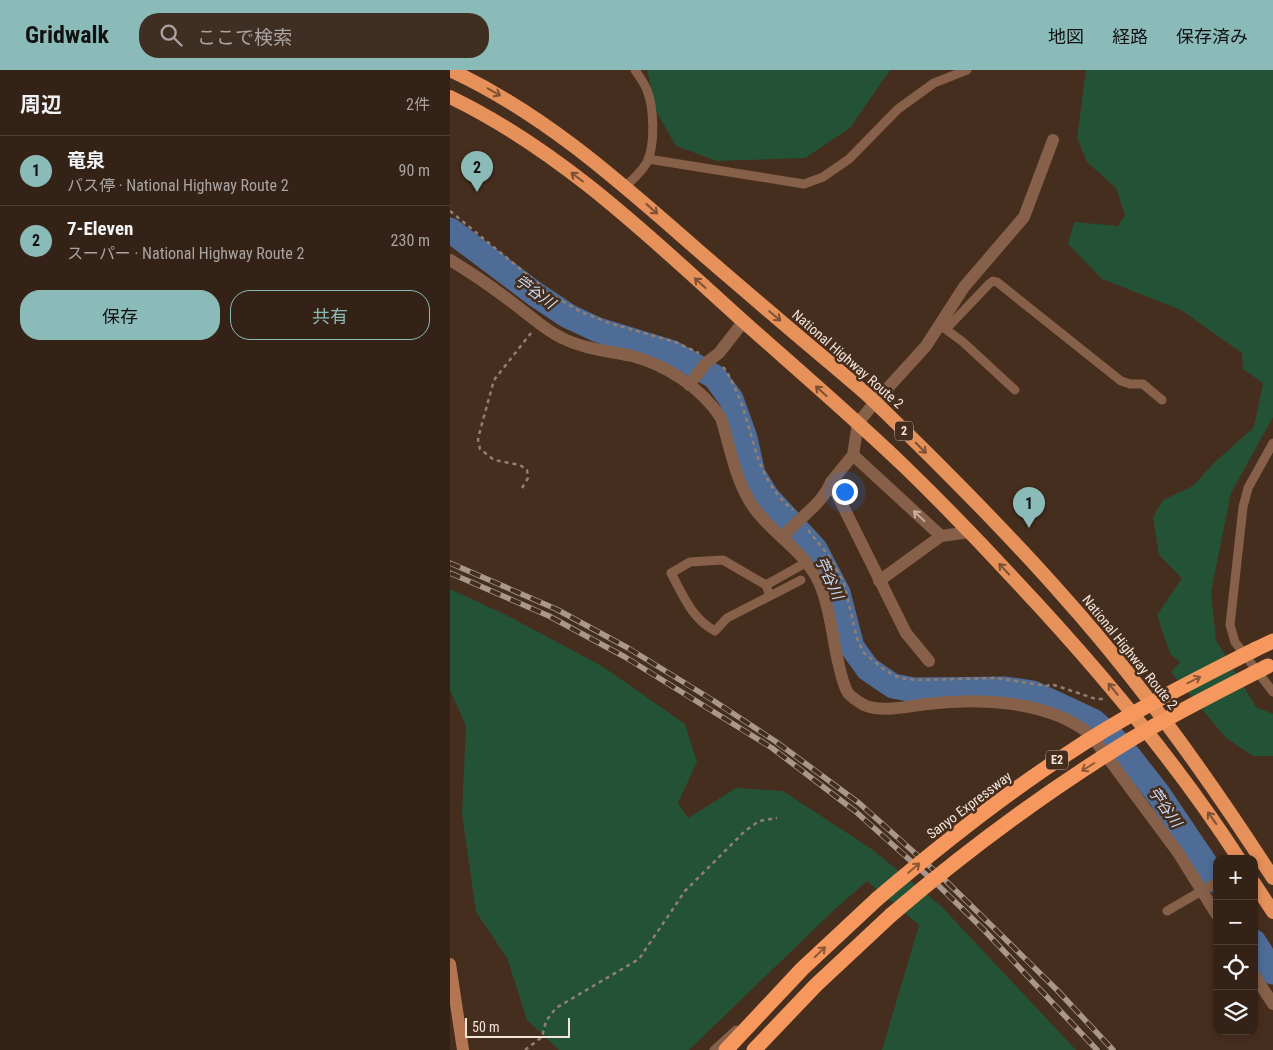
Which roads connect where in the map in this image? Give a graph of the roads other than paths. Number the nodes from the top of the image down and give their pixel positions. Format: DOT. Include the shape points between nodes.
graph roads {
  1 [pos="450,70"];
  2 [pos="635,70"];
  3 [pos="967,70"];
  4 [pos="450,97"];
  5 [pos="1053,140"];
  6 [pos="648,159"];
  7 [pos="626,187"];
  8 [pos="450,260"];
  9 [pos="744,322"];
  10 [pos="941,327"];
  11 [pos="691,382"];
  12 [pos="1015,390"];
  13 [pos="1162,400"];
  14 [pos="875,402"];
  15 [pos="858,424"];
  16 [pos="1273,443"];
  17 [pos="853,455"];
  18 [pos="831,482"];
  19 [pos="970,532"];
  20 [pos="783,536"];
  21 [pos="941,536"];
  22 [pos="806,562"];
  23 [pos="801,580"];
  24 [pos="879,581"];
  25 [pos="766,585"];
  26 [pos="770,596"];
  27 [pos="1273,641"];
  28 [pos="929,661"];
  29 [pos="1270,665"];
  30 [pos="1273,692"];
  31 [pos="1236,855"];
  32 [pos="1273,878"];
  33 [pos="1213,884"];
  34 [pos="1258,889"];
  35 [pos="1204,890"];
  36 [pos="1213,907"];
  37 [pos="1167,911"];
  38 [pos="1273,912"];
  39 [pos="450,964"];
  40 [pos="802,969"];
  41 [pos="1258,981"];
  42 [pos="816,985"];
  43 [pos="1273,1004"];
  44 [pos="463,1050"];
  45 [pos="714,1050"];
  46 [pos="726,1050"];
  47 [pos="754,1050"];
  48 [pos="765,1050"];
  1 -- 7 [label="highway, National Highway Route 2 / 2, one-way" via="549,126"];
  2 -- 6 [label="lane" via="647,90 653,114"];
  3 -- 6 [label="lane" via="934,83 898,109 849,159 823,177 804,184"];
  9 -- 4 [label="highway, 2, one-way" via="646,234 564,167 517,133"];
  5 -- 10 [label="street" via="1024,217 964,287"];
  6 -- 7 [label="lane"];
  7 -- 14 [label="highway, National Highway Route 2 / 2, one-way"];
  8 -- 11 [label="street" via="562,338 634,357"];
  9 -- 11 [label="street"];
  15 -- 9 [label="highway, 2, one-way"];
  10 -- 12 [label="lane" via="963,342"];
  10 -- 13 [label="lane" via="950,325 989,284 997,282 1120,382 1143,384"];
  10 -- 14 [label="street"];
  11 -- 20 [label="street" via="721,418 746,496 757,512"];
  14 -- 15 [label="street"];
  14 -- 32 [label="highway, National Highway Route 2 / 2, one-way" via="1065,598 1185,747"];
  15 -- 17 [label="street"];
  15 -- 19 [label="highway, 2"];
  16 -- 30 [label="lane" via="1248,488 1243,507 1230,625 1235,642"];
  17 -- 18 [label="street"];
  21 -- 17 [label="street, one-way"];
  18 -- 20 [label="street" via="827,491"];
  18 -- 24 [label="street"];
  19 -- 21 [label="street"];
  31 -- 19 [label="highway, 2, one-way" via="1168,757 1114,691 1054,621"];
  20 -- 22 [label="street"];
  21 -- 24 [label="street"];
  22 -- 25 [label="lane"];
  22 -- 35 [label="street" via="821,587 849,695 864,705 884,709 977,701 1014,705 1064,717 1079,725 1090,735"];
  23 -- 26 [label="lane"];
  24 -- 28 [label="street" via="906,633"];
  25 -- 26 [label="lane"];
  25 -- 26 [label="lane" via="723,560 690,562 671,573 694,614 703,625 714,631 727,618"];
  40 -- 27 [label="highway, Sanyo Expressway / E2, one-way, bridge" via="877,899 1013,790 1121,721"];
  29 -- 42 [label="highway, E2, one-way, bridge" via="1132,739 978,843 891,915"];
  33 -- 35 [label="lane"];
  34 -- 38 [label="highway"];
  35 -- 36 [label="street"];
  35 -- 37 [label="lane"];
  39 -- 44 [label="main road"];
  40 -- 45 [label="lane"];
  40 -- 46 [label="highway, Sanyo Expressway / E2"];
  41 -- 43 [label="street"];
  42 -- 47 [label="highway, E2"];
  42 -- 48 [label="lane"];
}
